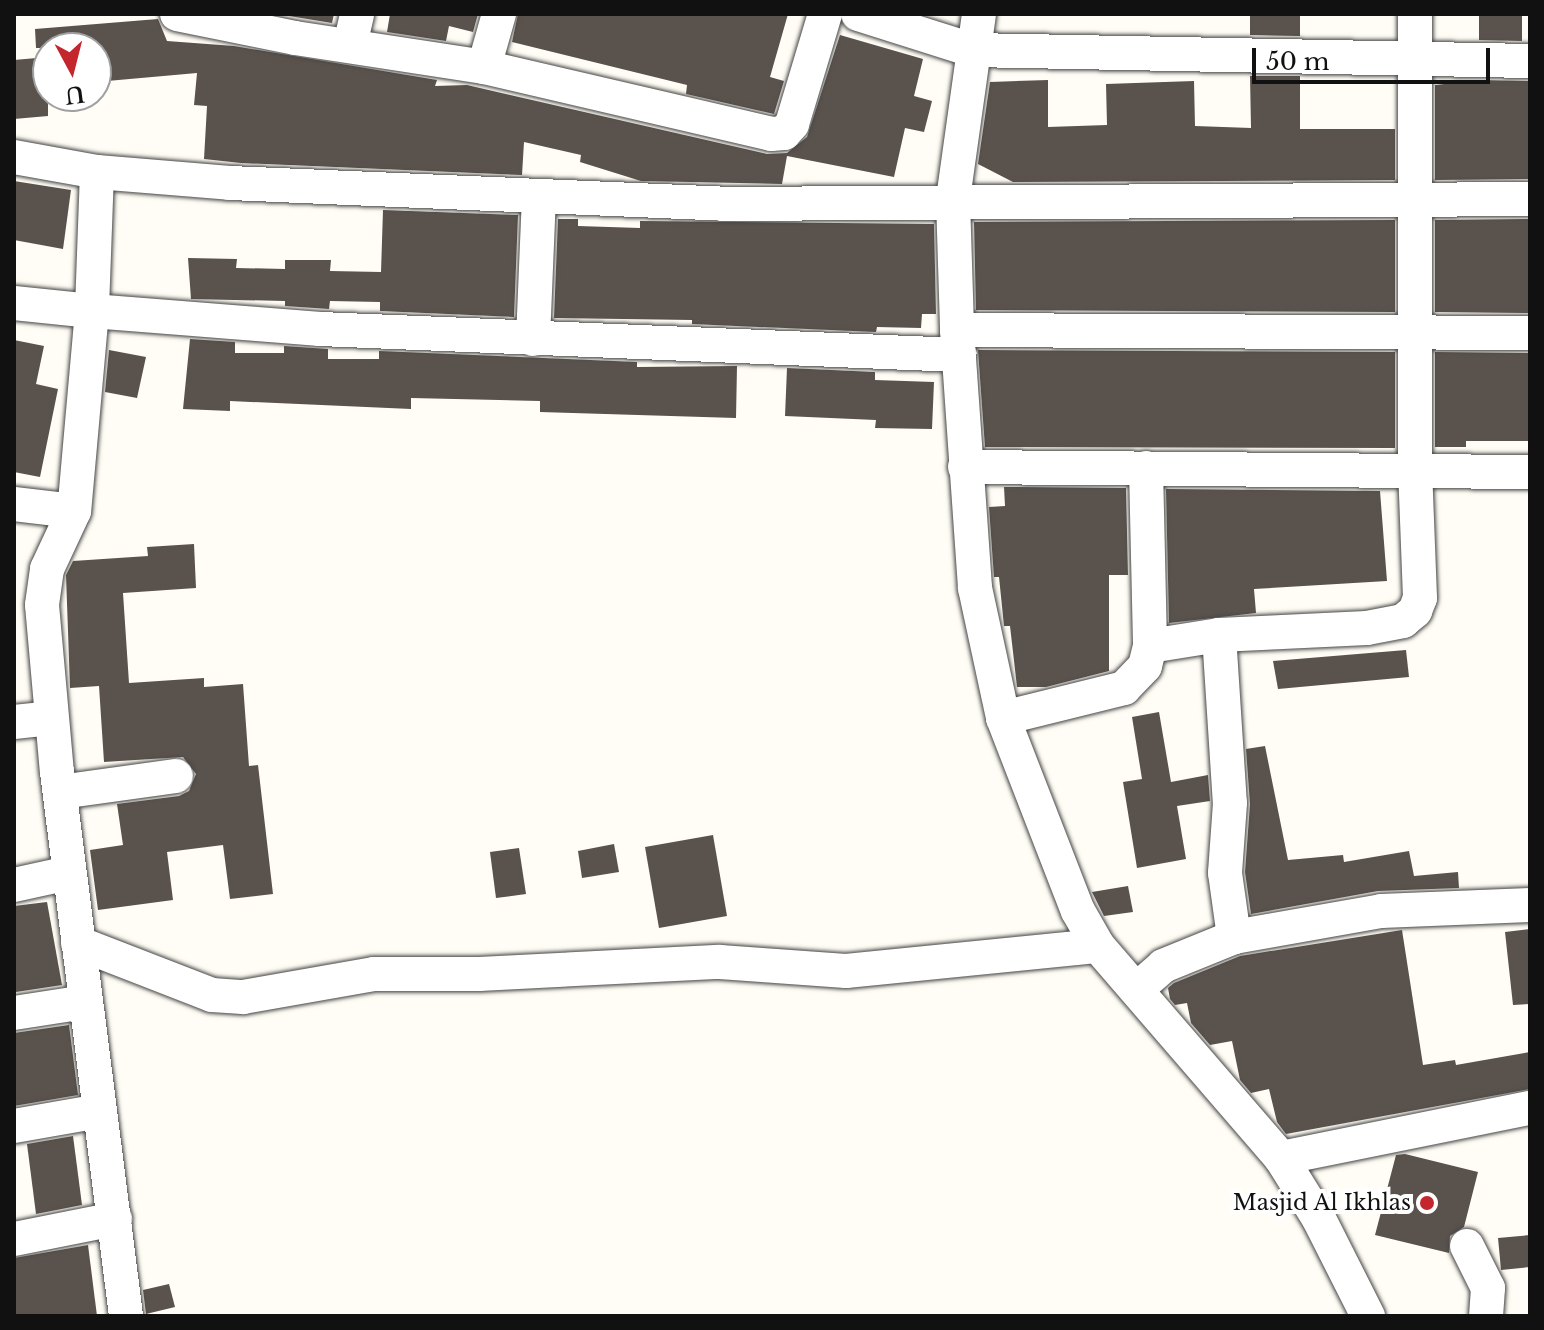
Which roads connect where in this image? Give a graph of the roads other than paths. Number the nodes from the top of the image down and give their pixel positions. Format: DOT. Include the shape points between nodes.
graph roads {
  1 [pos="177,14"];
  2 [pos="499,14"];
  3 [pos="825,14"];
  4 [pos="858,14"];
  5 [pos="979,14"];
  6 [pos="1415,14"];
  7 [pos="216,19"];
  8 [pos="354,30"];
  9 [pos="972,50"];
  10 [pos="1414,58"];
  11 [pos="1530,61"];
  12 [pos="484,67"];
  13 [pos="14,157"];
  14 [pos="97,172"];
  15 [pos="539,198"];
  16 [pos="1415,199"];
  17 [pos="1530,199"];
  18 [pos="953,200"];
  19 [pos="14,303"];
  20 [pos="92,311"];
  21 [pos="1414,332"];
  22 [pos="1530,333"];
  23 [pos="533,339"];
  24 [pos="958,343"];
  25 [pos="965,467"];
  26 [pos="1146,468"];
  27 [pos="1415,469"];
  28 [pos="1530,472"];
  29 [pos="14,504"];
  30 [pos="74,511"];
  31 [pos="1219,635"];
  32 [pos="1150,646"];
  33 [pos="51,718"];
  34 [pos="1003,718"];
  35 [pos="14,722"];
  36 [pos="176,776"];
  37 [pos="60,792"];
  38 [pos="69,873"];
  39 [pos="14,885"];
  40 [pos="1530,905"];
  41 [pos="1234,937"];
  42 [pos="78,943"];
  43 [pos="1098,946"];
  44 [pos="1137,989"];
  45 [pos="85,1002"];
  46 [pos="14,1013"];
  47 [pos="1530,1108"];
  48 [pos="100,1111"];
  49 [pos="14,1126"];
  50 [pos="1281,1158"];
  51 [pos="115,1219"];
  52 [pos="14,1239"];
  53 [pos="1467,1246"];
  54 [pos="126,1316"];
  55 [pos="1368,1316"];
  56 [pos="1486,1316"];
  1 -- 7 [label="street"];
  2 -- 12 [label="street"];
  3 -- 12 [label="street" via="797,111 784,133 747,130"];
  4 -- 9 [label="street"];
  5 -- 9 [label="street"];
  6 -- 10 [label="street"];
  7 -- 8 [label="street"];
  8 -- 12 [label="street"];
  9 -- 10 [label="street"];
  9 -- 18 [label="street"];
  10 -- 11 [label="street"];
  10 -- 16 [label="street"];
  13 -- 14 [label="street"];
  14 -- 15 [label="street"];
  14 -- 20 [label="street"];
  15 -- 18 [label="street" via="825,207"];
  15 -- 23 [label="street"];
  16 -- 17 [label="street"];
  16 -- 18 [label="street"];
  16 -- 21 [label="street"];
  18 -- 24 [label="street"];
  19 -- 20 [label="street"];
  20 -- 23 [label="street"];
  20 -- 30 [label="street"];
  21 -- 22 [label="street"];
  21 -- 24 [label="street"];
  21 -- 27 [label="street"];
  23 -- 24 [label="street"];
  24 -- 25 [label="street"];
  25 -- 26 [label="street"];
  25 -- 34 [label="street" via="975,588"];
  26 -- 27 [label="street"];
  26 -- 32 [label="street"];
  27 -- 28 [label="street"];
  27 -- 31 [label="street" via="1420,598 1403,621 1322,632"];
  29 -- 30 [label="street"];
  30 -- 33 [label="street" via="43,583"];
  31 -- 32 [label="street"];
  31 -- 41 [label="street" via="1230,803 1225,873"];
  32 -- 34 [label="street" via="1145,666 1124,688"];
  33 -- 35 [label="street"];
  33 -- 37 [label="street"];
  34 -- 43 [label="street" via="1078,911"];
  36 -- 37 [label="street"];
  37 -- 38 [label="street"];
  38 -- 39 [label="street"];
  38 -- 42 [label="street"];
  40 -- 41 [label="street" via="1381,911"];
  41 -- 44 [label="street" via="1163,966"];
  42 -- 43 [label="street" via="212,995 243,997 374,974 720,962 846,971"];
  42 -- 45 [label="street"];
  43 -- 44 [label="street"];
  44 -- 50 [label="street"];
  45 -- 46 [label="street"];
  45 -- 48 [label="street"];
  47 -- 50 [label="street"];
  48 -- 49 [label="street"];
  48 -- 51 [label="street"];
  50 -- 55 [label="street"];
  51 -- 52 [label="street"];
  51 -- 54 [label="street"];
  53 -- 56 [label="street" via="1488,1288"];
}
